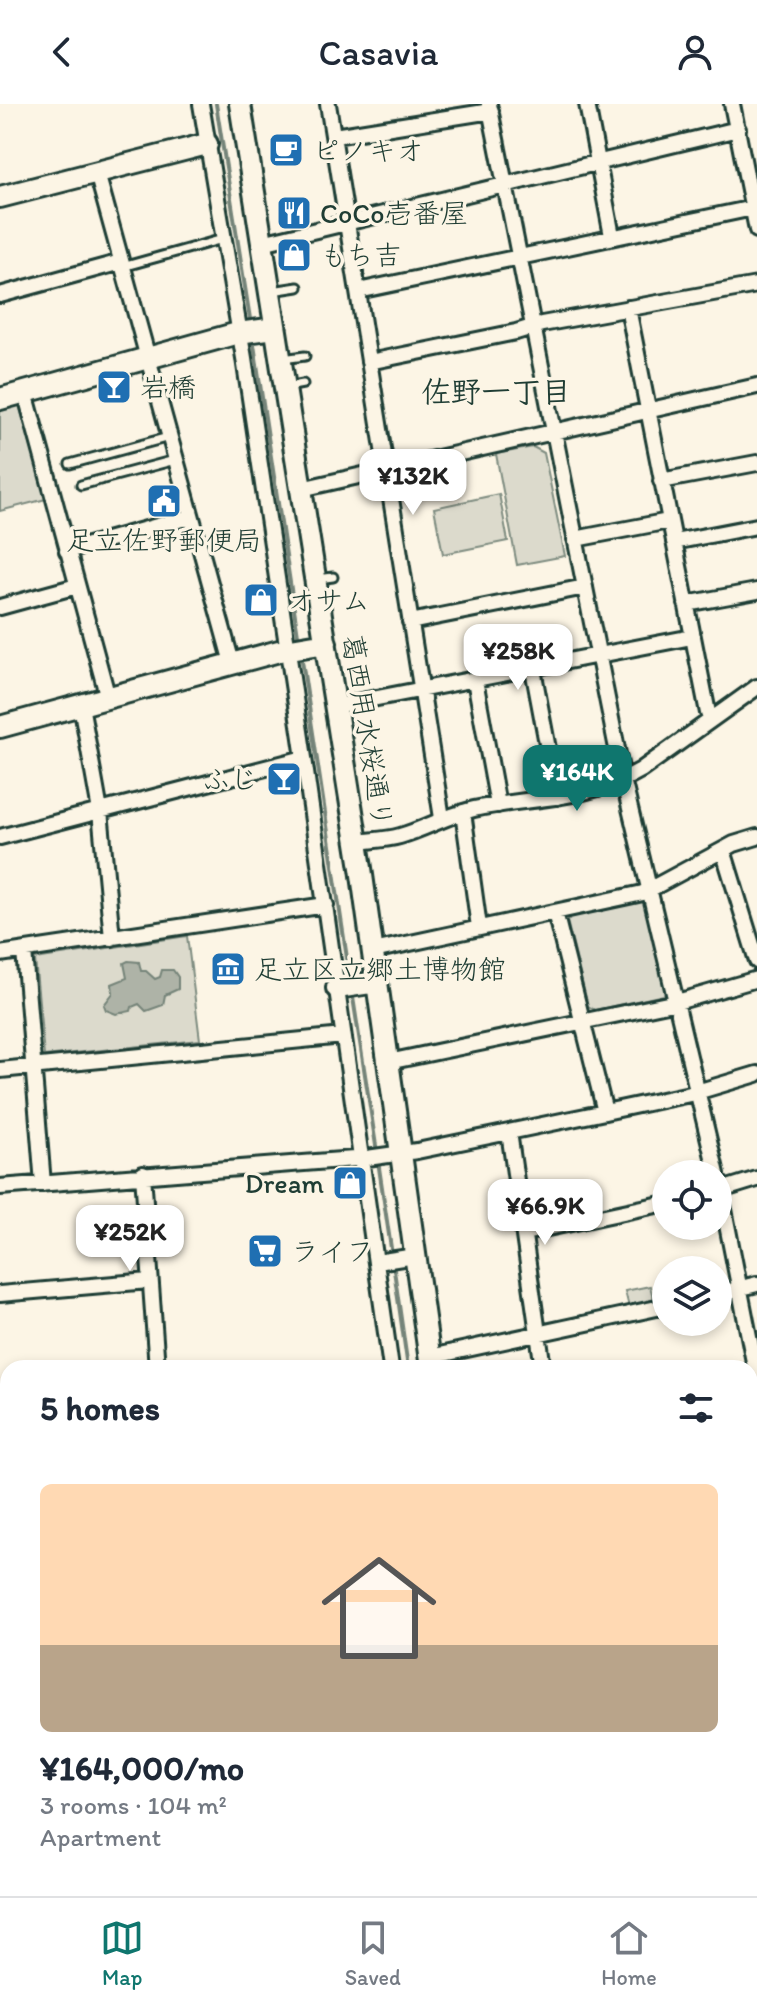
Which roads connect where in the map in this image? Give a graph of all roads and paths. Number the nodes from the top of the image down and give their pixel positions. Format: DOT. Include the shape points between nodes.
graph roads {
  1 [pos="201,104"];
  2 [pos="240,104"];
  3 [pos="328,104"];
  4 [pos="587,104"];
  5 [pos="732,104"];
  6 [pos="490,107"];
  7 [pos="738,129"];
  8 [pos="334,136"];
  9 [pos="207,144"];
  10 [pos="598,162"];
  11 [pos="97,173"];
  12 [pos="505,184"];
  13 [pos="0,197"];
  14 [pos="753,208"];
  15 [pos="346,222"];
  16 [pos="757,230"];
  17 [pos="612,236"];
  18 [pos="223,239"];
  19 [pos="262,243"];
  20 [pos="518,256"];
  21 [pos="122,264"];
  22 [pos="757,285"];
  23 [pos="298,287"];
  24 [pos="269,291"];
  25 [pos="358,291"];
  26 [pos="0,295"];
  27 [pos="628,308"];
  28 [pos="533,327"];
  29 [pos="271,328"];
  30 [pos="242,332"];
  31 [pos="305,356"];
  32 [pos="148,358"];
  33 [pos="280,359"];
  34 [pos="368,371"];
  35 [pos="757,386"];
  36 [pos="25,392"];
  37 [pos="0,399"];
  38 [pos="647,412"];
  39 [pos="553,432"];
  40 [pos="169,437"];
  41 [pos="175,460"];
  42 [pos="757,463"];
  43 [pos="70,464"];
  44 [pos="386,469"];
  45 [pos="661,481"];
  46 [pos="81,485"];
  47 [pos="301,489"];
  48 [pos="190,517"];
  49 [pos="669,521"];
  50 [pos="757,526"];
  51 [pos="575,539"];
  52 [pos="674,542"];
  53 [pos="67,551"];
  54 [pos="77,586"];
  55 [pos="585,587"];
  56 [pos="757,591"];
  57 [pos="686,604"];
  58 [pos="0,607"];
  59 [pos="410,622"];
  60 [pos="692,637"];
  61 [pos="304,646"];
  62 [pos="598,655"];
  63 [pos="232,663"];
  64 [pos="533,669"];
  65 [pos="475,680"];
  66 [pos="757,687"];
  67 [pos="421,690"];
  68 [pos="108,698"];
  69 [pos="81,705"];
  70 [pos="336,706"];
  71 [pos="712,719"];
  72 [pos="0,727"];
  73 [pos="304,758"];
  74 [pos="623,779"];
  75 [pos="557,797"];
  76 [pos="498,805"];
  77 [pos="100,811"];
  78 [pos="463,812"];
  79 [pos="442,818"];
  80 [pos="0,837"];
  81 [pos="757,837"];
  82 [pos="357,842"];
  83 [pos="723,850"];
  84 [pos="650,891"];
  85 [pos="326,905"];
  86 [pos="555,912"];
  87 [pos="479,927"];
  88 [pos="112,938"];
  89 [pos="24,951"];
  90 [pos="373,951"];
  91 [pos="0,954"];
  92 [pos="757,961"];
  93 [pos="757,979"];
  94 [pos="370,983"];
  95 [pos="337,988"];
  96 [pos="677,1002"];
  97 [pos="582,1021"];
  98 [pos="343,1036"];
  99 [pos="388,1062"];
  100 [pos="33,1067"];
  101 [pos="0,1070"];
  102 [pos="757,1074"];
  103 [pos="699,1091"];
  104 [pos="605,1112"];
  105 [pos="509,1132"];
  106 [pos="396,1154"];
  107 [pos="364,1158"];
  108 [pos="713,1160"];
  109 [pos="143,1174"];
  110 [pos="757,1179"];
  111 [pos="732,1182"];
  112 [pos="43,1184"];
  113 [pos="0,1187"];
  114 [pos="652,1206"];
  115 [pos="524,1233"];
  116 [pos="729,1240"];
  117 [pos="410,1257"];
  118 [pos="379,1261"];
  119 [pos="149,1281"];
  120 [pos="757,1284"];
  121 [pos="739,1289"];
  122 [pos="732,1291"];
  123 [pos="0,1294"];
  124 [pos="652,1309"];
  125 [pos="538,1335"];
  126 [pos="156,1360"];
  127 [pos="390,1360"];
  128 [pos="430,1360"];
  129 [pos="442,1360"];
  130 [pos="542,1360"];
  131 [pos="754,1360"];
  1 -- 9 [label="street"];
  2 -- 19 [label="street, 葛西用水桜通り"];
  3 -- 8 [label="street"];
  4 -- 10 [label="street"];
  5 -- 7 [label="street"];
  6 -- 8 [label="street"];
  6 -- 12 [label="street"];
  7 -- 10 [label="street"];
  7 -- 14 [label="street"];
  8 -- 15 [label="street"];
  9 -- 11 [label="street"];
  9 -- 18 [label="street"];
  10 -- 12 [label="street"];
  10 -- 17 [label="street"];
  11 -- 13 [label="street"];
  11 -- 21 [label="street"];
  12 -- 15 [label="street"];
  12 -- 20 [label="street"];
  14 -- 16 [label="street"];
  14 -- 17 [label="street"];
  15 -- 19 [label="street"];
  15 -- 25 [label="street"];
  17 -- 20 [label="street"];
  18 -- 21 [label="lane"];
  18 -- 30 [label="street"];
  19 -- 24 [label="street, 葛西用水桜通り"];
  20 -- 25 [label="street"];
  20 -- 28 [label="street"];
  21 -- 26 [label="street"];
  21 -- 32 [label="street"];
  22 -- 27 [label="street"];
  23 -- 24 [label="lane"];
  24 -- 29 [label="street, 葛西用水桜通り"];
  25 -- 34 [label="street"];
  27 -- 28 [label="street"];
  27 -- 38 [label="street"];
  28 -- 34 [label="street"];
  28 -- 39 [label="street"];
  29 -- 30 [label="street"];
  29 -- 33 [label="street, 葛西用水桜通り"];
  30 -- 32 [label="street"];
  30 -- 61 [label="street"];
  31 -- 33 [label="lane"];
  32 -- 36 [label="street"];
  32 -- 40 [label="street"];
  33 -- 47 [label="street, 葛西用水桜通り" via="294,386"];
  34 -- 44 [label="street"];
  35 -- 38 [label="street"];
  36 -- 37 [label="street"];
  36 -- 53 [label="street"];
  38 -- 39 [label="street"];
  38 -- 45 [label="street"];
  39 -- 44 [label="street"];
  39 -- 51 [label="street"];
  40 -- 41 [label="street"];
  40 -- 43 [label="lane"];
  41 -- 46 [label="lane"];
  41 -- 48 [label="street"];
  42 -- 45 [label="street"];
  44 -- 47 [label="street"];
  44 -- 59 [label="street"];
  45 -- 49 [label="street"];
  47 -- 61 [label="street, 葛西用水桜通り" via="325,578"];
  48 -- 53 [label="street"];
  48 -- 63 [label="street"];
  49 -- 51 [label="street"];
  49 -- 52 [label="street"];
  50 -- 52 [label="street"];
  51 -- 55 [label="street"];
  52 -- 57 [label="street"];
  53 -- 54 [label="street"];
  54 -- 58 [label="street"];
  54 -- 68 [label="street"];
  55 -- 59 [label="street"];
  55 -- 62 [label="street"];
  56 -- 57 [label="street"];
  57 -- 60 [label="street"];
  59 -- 67 [label="street"];
  60 -- 62 [label="street"];
  60 -- 71 [label="street"];
  61 -- 63 [label="street"];
  61 -- 70 [label="street, 葛西用水桜通り"];
  61 -- 73 [label="street"];
  62 -- 64 [label="street"];
  62 -- 74 [label="street"];
  63 -- 68 [label="street"];
  64 -- 65 [label="street"];
  64 -- 75 [label="street"];
  65 -- 67 [label="street"];
  65 -- 76 [label="street"];
  66 -- 71 [label="street"];
  67 -- 70 [label="street"];
  67 -- 79 [label="street"];
  68 -- 69 [label="street"];
  69 -- 72 [label="street"];
  69 -- 77 [label="street"];
  70 -- 82 [label="street, 葛西用水桜通り"];
  71 -- 74 [label="street"];
  73 -- 77 [label="street"];
  73 -- 85 [label="street"];
  74 -- 75 [label="street"];
  74 -- 84 [label="street"];
  75 -- 76 [label="street"];
  76 -- 78 [label="street"];
  77 -- 80 [label="street"];
  77 -- 88 [label="street"];
  78 -- 79 [label="street"];
  78 -- 87 [label="street"];
  79 -- 82 [label="street" via="401,836"];
  81 -- 83 [label="street"];
  82 -- 90 [label="street, 葛西用水桜通り"];
  83 -- 84 [label="street"];
  83 -- 92 [label="street"];
  84 -- 86 [label="street"];
  84 -- 96 [label="street"];
  85 -- 88 [label="street"];
  85 -- 95 [label="street"];
  86 -- 87 [label="street"];
  86 -- 97 [label="street"];
  87 -- 90 [label="street"];
  88 -- 89 [label="street"];
  89 -- 91 [label="street"];
  89 -- 100 [label="street"];
  90 -- 94 [label="street, 葛西用水桜通り"];
  93 -- 96 [label="street"];
  94 -- 95 [label="street"];
  94 -- 99 [label="street, 葛西用水桜通り"];
  95 -- 98 [label="street"];
  96 -- 97 [label="street"];
  96 -- 103 [label="street"];
  97 -- 99 [label="street"];
  97 -- 104 [label="street"];
  98 -- 100 [label="street"];
  98 -- 107 [label="street"];
  99 -- 106 [label="street, 葛西用水桜通り"];
  100 -- 101 [label="street"];
  100 -- 112 [label="street"];
  102 -- 103 [label="street"];
  103 -- 104 [label="street"];
  103 -- 108 [label="street"];
  104 -- 105 [label="street"];
  105 -- 106 [label="street"];
  105 -- 115 [label="street"];
  106 -- 107 [label="street"];
  106 -- 117 [label="street, 葛西用水桜通り"];
  107 -- 109 [label="street"];
  107 -- 118 [label="street"];
  109 -- 112 [label="street"];
  109 -- 119 [label="street"];
  110 -- 111 [label="street"];
  112 -- 113 [label="street"];
  114 -- 115 [label="street"];
  115 -- 125 [label="street"];
  116 -- 121 [label="street"];
  117 -- 118 [label="street"];
  117 -- 128 [label="street, 葛西用水桜通り"];
  118 -- 127 [label="street"];
  119 -- 123 [label="street"];
  119 -- 126 [label="street"];
  120 -- 121 [label="street"];
  121 -- 122 [label="street"];
  121 -- 131 [label="street"];
  124 -- 125 [label="street"];
  125 -- 129 [label="street"];
  125 -- 130 [label="street"];
}
